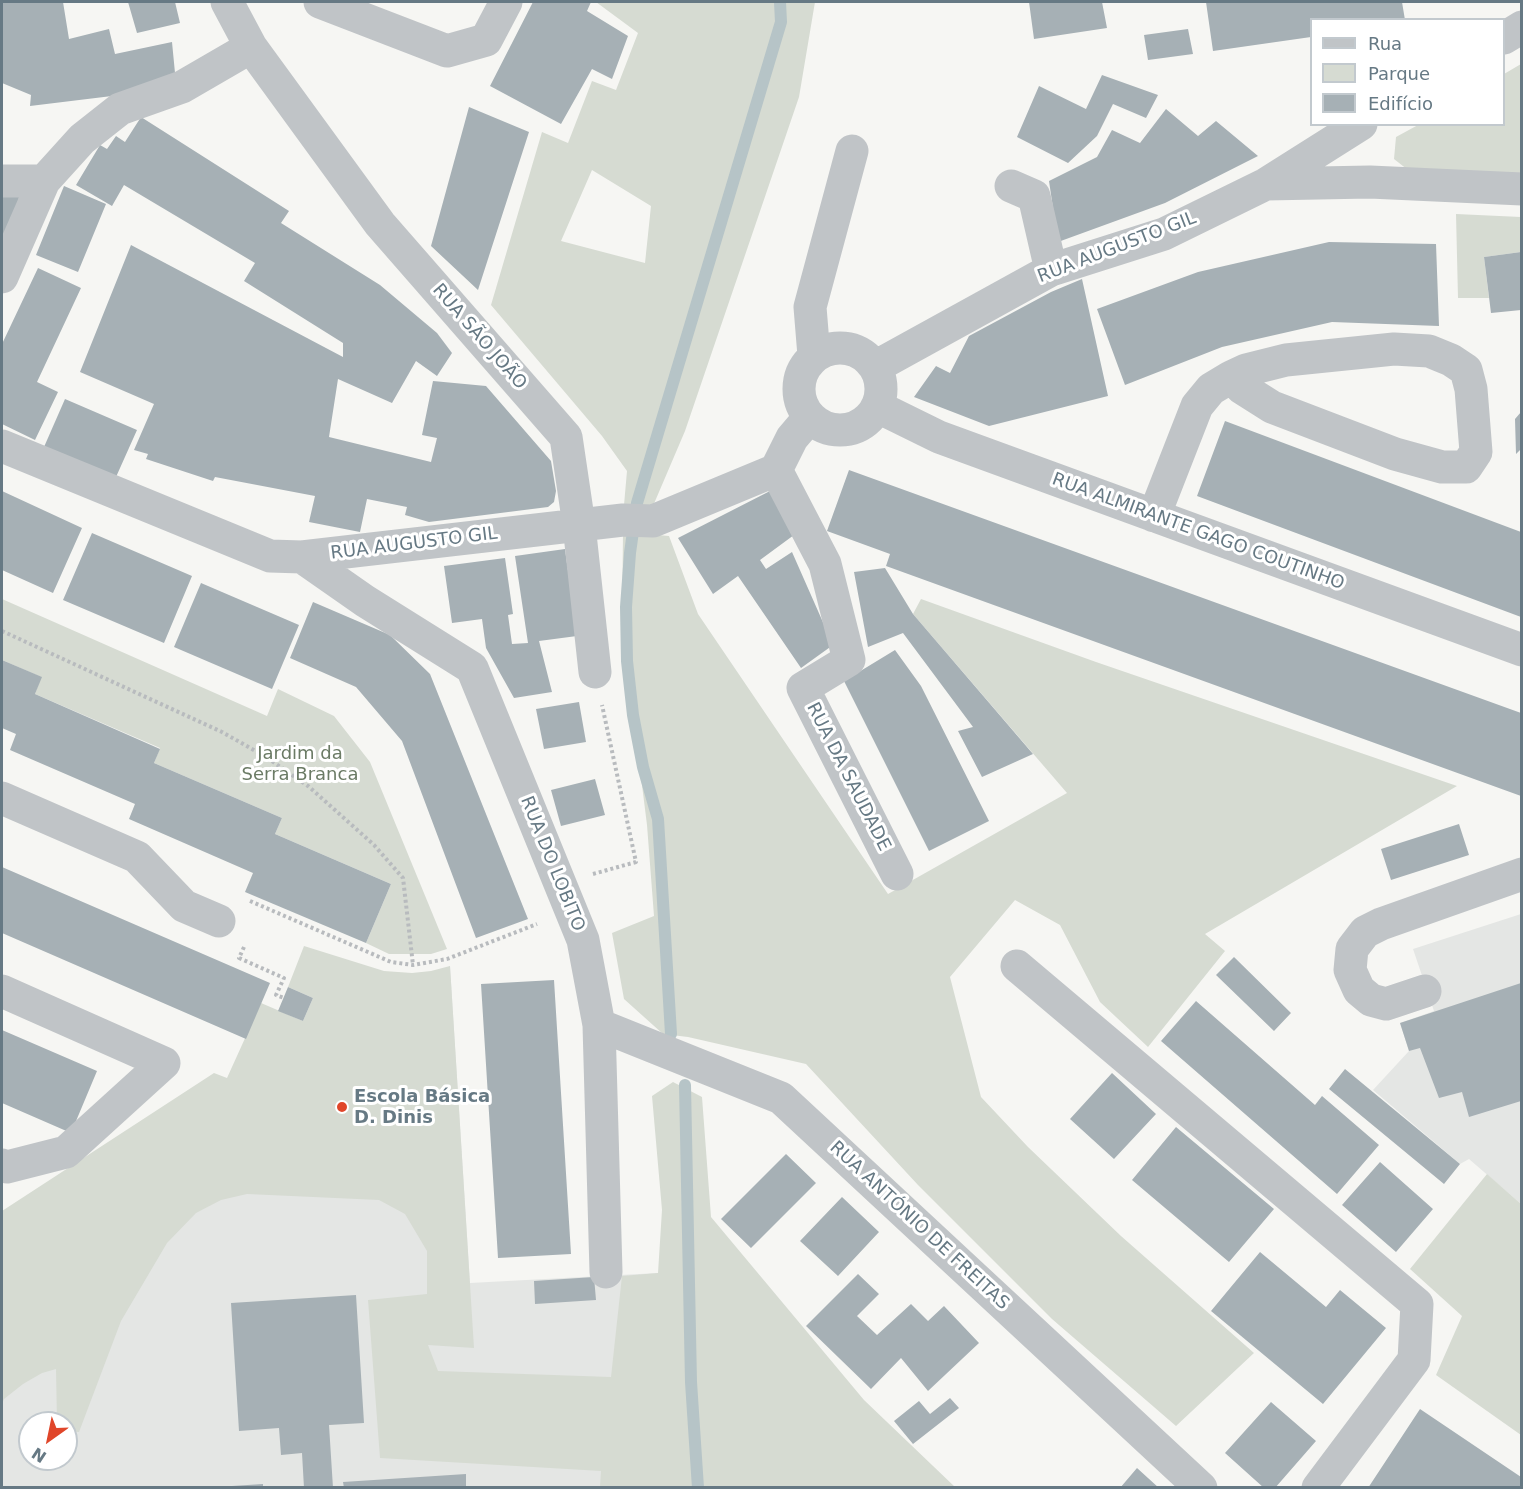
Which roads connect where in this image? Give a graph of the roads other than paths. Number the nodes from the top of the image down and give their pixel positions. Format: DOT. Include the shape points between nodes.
graph roads {
  1 [pos="227,2"];
  2 [pos="320,2"];
  3 [pos="506,2"];
  4 [pos="1521,27"];
  5 [pos="1505,37"];
  6 [pos="251,47"];
  7 [pos="1358,126"];
  8 [pos="852,151"];
  9 [pos="2,181"];
  10 [pos="44,181"];
  11 [pos="1266,184"];
  12 [pos="1011,186"];
  13 [pos="1521,189"];
  14 [pos="1051,270"];
  15 [pos="2,277"];
  16 [pos="814,356"];
  17 [pos="875,367"];
  18 [pos="1231,377"];
  19 [pos="878,407"];
  20 [pos="809,418"];
  21 [pos="2,446"];
  22 [pos="776,470"];
  23 [pos="1154,516"];
  24 [pos="579,525"];
  25 [pos="302,557"];
  26 [pos="1521,650"];
  27 [pos="595,672"];
  28 [pos="2,798"];
  29 [pos="897,874"];
  30 [pos="1521,874"];
  31 [pos="219,921"];
  32 [pos="1017,966"];
  33 [pos="2,991"];
  34 [pos="1425,991"];
  35 [pos="599,1025"];
  36 [pos="2,1165"];
  37 [pos="606,1272"];
  38 [pos="1202,1488"];
  39 [pos="1318,1488"];
  1 -- 6 [label="street, RUA SÃO JOÃO"];
  2 -- 3 [label="street" via="447,51 486,40"];
  4 -- 5 [label="street"];
  6 -- 10 [label="street" via="182,87 120,109 82,139"];
  6 -- 24 [label="street, RUA SÃO JOÃO" via="380,224 567,437"];
  7 -- 11 [label="street, RUA AUGUSTO GIL"];
  8 -- 16 [label="street" via="810,307"];
  9 -- 10 [label="street"];
  10 -- 15 [label="street"];
  11 -- 13 [label="street" via="1370,182"];
  11 -- 14 [label="street, RUA AUGUSTO GIL" via="1164,234"];
  12 -- 14 [label="street" via="1034,196"];
  14 -- 17 [label="street, RUA AUGUSTO GIL"];
  16 -- 17 [label="street" via="840,347 866,356"];
  16 -- 20 [label="street" via="799,379 802,406"];
  17 -- 19 [label="street" via="881,387"];
  18 -- 18 [label="street" via="1286,360 1395,350 1430,351 1466,370 1476,452 1466,467 1442,467 1395,454 1272,407"];
  18 -- 23 [label="street" via="1211,389 1197,406"];
  19 -- 20 [label="street" via="860,426 846,430 833,430"];
  19 -- 23 [label="street, RUA ALMIRANTE GAGO COUTINHO" via="939,437"];
  20 -- 22 [label="street" via="792,438"];
  21 -- 25 [label="street, RUA AUGUSTO GIL" via="270,556"];
  22 -- 24 [label="street, RUA AUGUSTO GIL" via="638,520"];
  22 -- 29 [label="street, RUA DA SAUDADE" via="825,564 849,660 803,688"];
  23 -- 26 [label="street, RUA ALMIRANTE GAGO COUTINHO"];
  24 -- 25 [label="street, RUA AUGUSTO GIL"];
  24 -- 27 [label="street, RUA SÃO JOÃO"];
  25 -- 35 [label="street, RUA DO LOBITO" via="472,668 583,940"];
  28 -- 31 [label="street" via="137,857 184,906"];
  30 -- 34 [label="street" via="1381,924 1365,932 1352,949 1350,970 1359,990 1371,1000 1386,1004"];
  32 -- 39 [label="street" via="1417,1305 1414,1360"];
  33 -- 36 [label="street" via="164,1063 66,1152"];
  35 -- 37 [label="street, RUA DO LOBITO"];
  35 -- 38 [label="street, RUA ANTÓNIO DE FREITAS" via="781,1098"];
}
